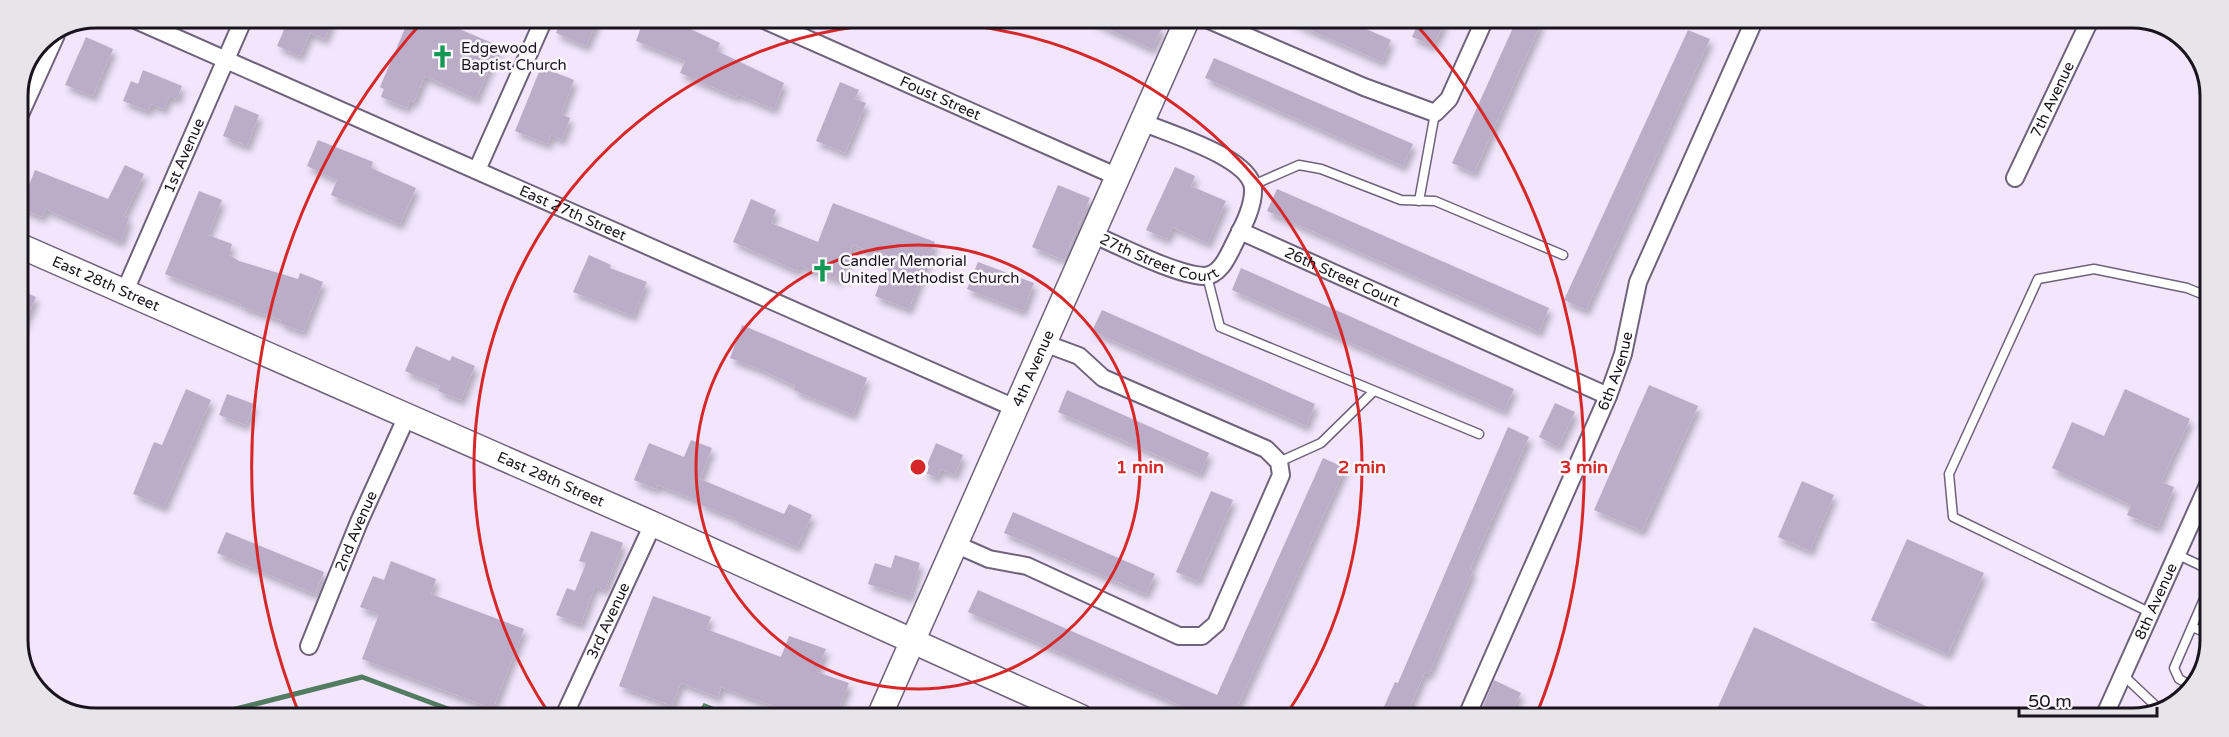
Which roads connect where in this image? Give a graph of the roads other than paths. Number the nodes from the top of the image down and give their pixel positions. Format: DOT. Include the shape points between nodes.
graph roads {
  1 [pos="155,29"];
  2 [pos="239,29"];
  3 [pos="540,29"];
  4 [pos="785,29"];
  5 [pos="1179,29"];
  6 [pos="1230,29"];
  7 [pos="1480,29"];
  8 [pos="1750,29"];
  9 [pos="2086,29"];
  10 [pos="51,46"];
  11 [pos="225,61"];
  12 [pos="29,94"];
  13 [pos="1436,113"];
  14 [pos="1142,122"];
  15 [pos="477,170"];
  16 [pos="1118,177"];
  17 [pos="2015,178"];
  18 [pos="1253,185"];
  19 [pos="1419,201"];
  20 [pos="1240,231"];
  21 [pos="1092,234"];
  22 [pos="29,250"];
  23 [pos="1563,255"];
  24 [pos="1207,276"];
  25 [pos="124,293"];
  26 [pos="2200,293"];
  27 [pos="1044,343"];
  28 [pos="1374,391"];
  29 [pos="1608,396"];
  30 [pos="1015,408"];
  31 [pos="407,416"];
  32 [pos="1479,434"];
  33 [pos="1279,462"];
  34 [pos="2200,502"];
  35 [pos="653,525"];
  36 [pos="955,544"];
  37 [pos="2176,554"];
  38 [pos="2200,565"];
  39 [pos="2200,608"];
  40 [pos="2149,612"];
  41 [pos="2192,627"];
  42 [pos="2200,630"];
  43 [pos="912,641"];
  44 [pos="309,646"];
  45 [pos="2122,674"];
  46 [pos="2186,683"];
  47 [pos="2154,705"];
  48 [pos="568,708"];
  49 [pos="883,708"];
  50 [pos="1061,708"];
  51 [pos="1470,708"];
  52 [pos="2108,708"];
  1 -- 11 [label="street, East 27th Street"];
  2 -- 11 [label="street, 1st Avenue"];
  3 -- 15 [label="street"];
  4 -- 16 [label="street, Foust Street"];
  5 -- 14 [label="street, 4th Avenue"];
  6 -- 13 [label="street" via="1364,87"];
  7 -- 13 [label="street" via="1449,99"];
  8 -- 29 [label="street, 6th Avenue" via="1638,282 1623,354"];
  9 -- 17 [label="street, 7th Avenue"];
  10 -- 12 [label="street"];
  11 -- 15 [label="street, East 27th Street"];
  11 -- 25 [label="street, 1st Avenue"];
  13 -- 19 [label="lane"];
  14 -- 16 [label="street, 4th Avenue"];
  14 -- 18 [label="street" via="1228,158"];
  15 -- 30 [label="street, East 27th Street"];
  16 -- 21 [label="street, 4th Avenue"];
  18 -- 19 [label="lane" via="1299,165 1322,169 1401,200"];
  18 -- 20 [label="street" via="1252,200"];
  19 -- 23 [label="lane" via="1435,201"];
  20 -- 24 [label="street, 27th Street Court" via="1220,268"];
  20 -- 29 [label="street, 26th Street Court"];
  21 -- 24 [label="street, 27th Street Court" via="1188,273"];
  21 -- 27 [label="street, 4th Avenue"];
  22 -- 25 [label="street, East 28th Street"];
  24 -- 28 [label="lane" via="1220,327"];
  25 -- 31 [label="street, East 28th Street"];
  26 -- 40 [label="lane" via="2094,269 2038,279 1949,474 1953,517"];
  27 -- 30 [label="street, 4th Avenue"];
  27 -- 33 [label="street" via="1079,356 1103,378 1266,449"];
  28 -- 32 [label="lane"];
  28 -- 33 [label="lane" via="1321,443"];
  29 -- 51 [label="street, 6th Avenue"];
  30 -- 36 [label="street, 4th Avenue"];
  31 -- 35 [label="street, East 28th Street"];
  31 -- 44 [label="street, 2nd Avenue"];
  33 -- 36 [label="street" via="1281,475 1216,624 1202,636 1179,636 1027,566 989,559"];
  34 -- 37 [label="street, 8th Avenue"];
  35 -- 43 [label="street, East 28th Street"];
  35 -- 48 [label="street, 3rd Avenue"];
  36 -- 43 [label="street, 4th Avenue"];
  37 -- 38 [label="lane"];
  37 -- 40 [label="street, 8th Avenue"];
  39 -- 41 [label="lane"];
  40 -- 45 [label="street, 8th Avenue"];
  41 -- 42 [label="lane"];
  41 -- 46 [label="lane" via="2174,668"];
  43 -- 49 [label="street, 4th Avenue"];
  43 -- 50 [label="street, East 28th Street"];
  45 -- 47 [label="lane"];
  45 -- 52 [label="street, 8th Avenue"];
}
